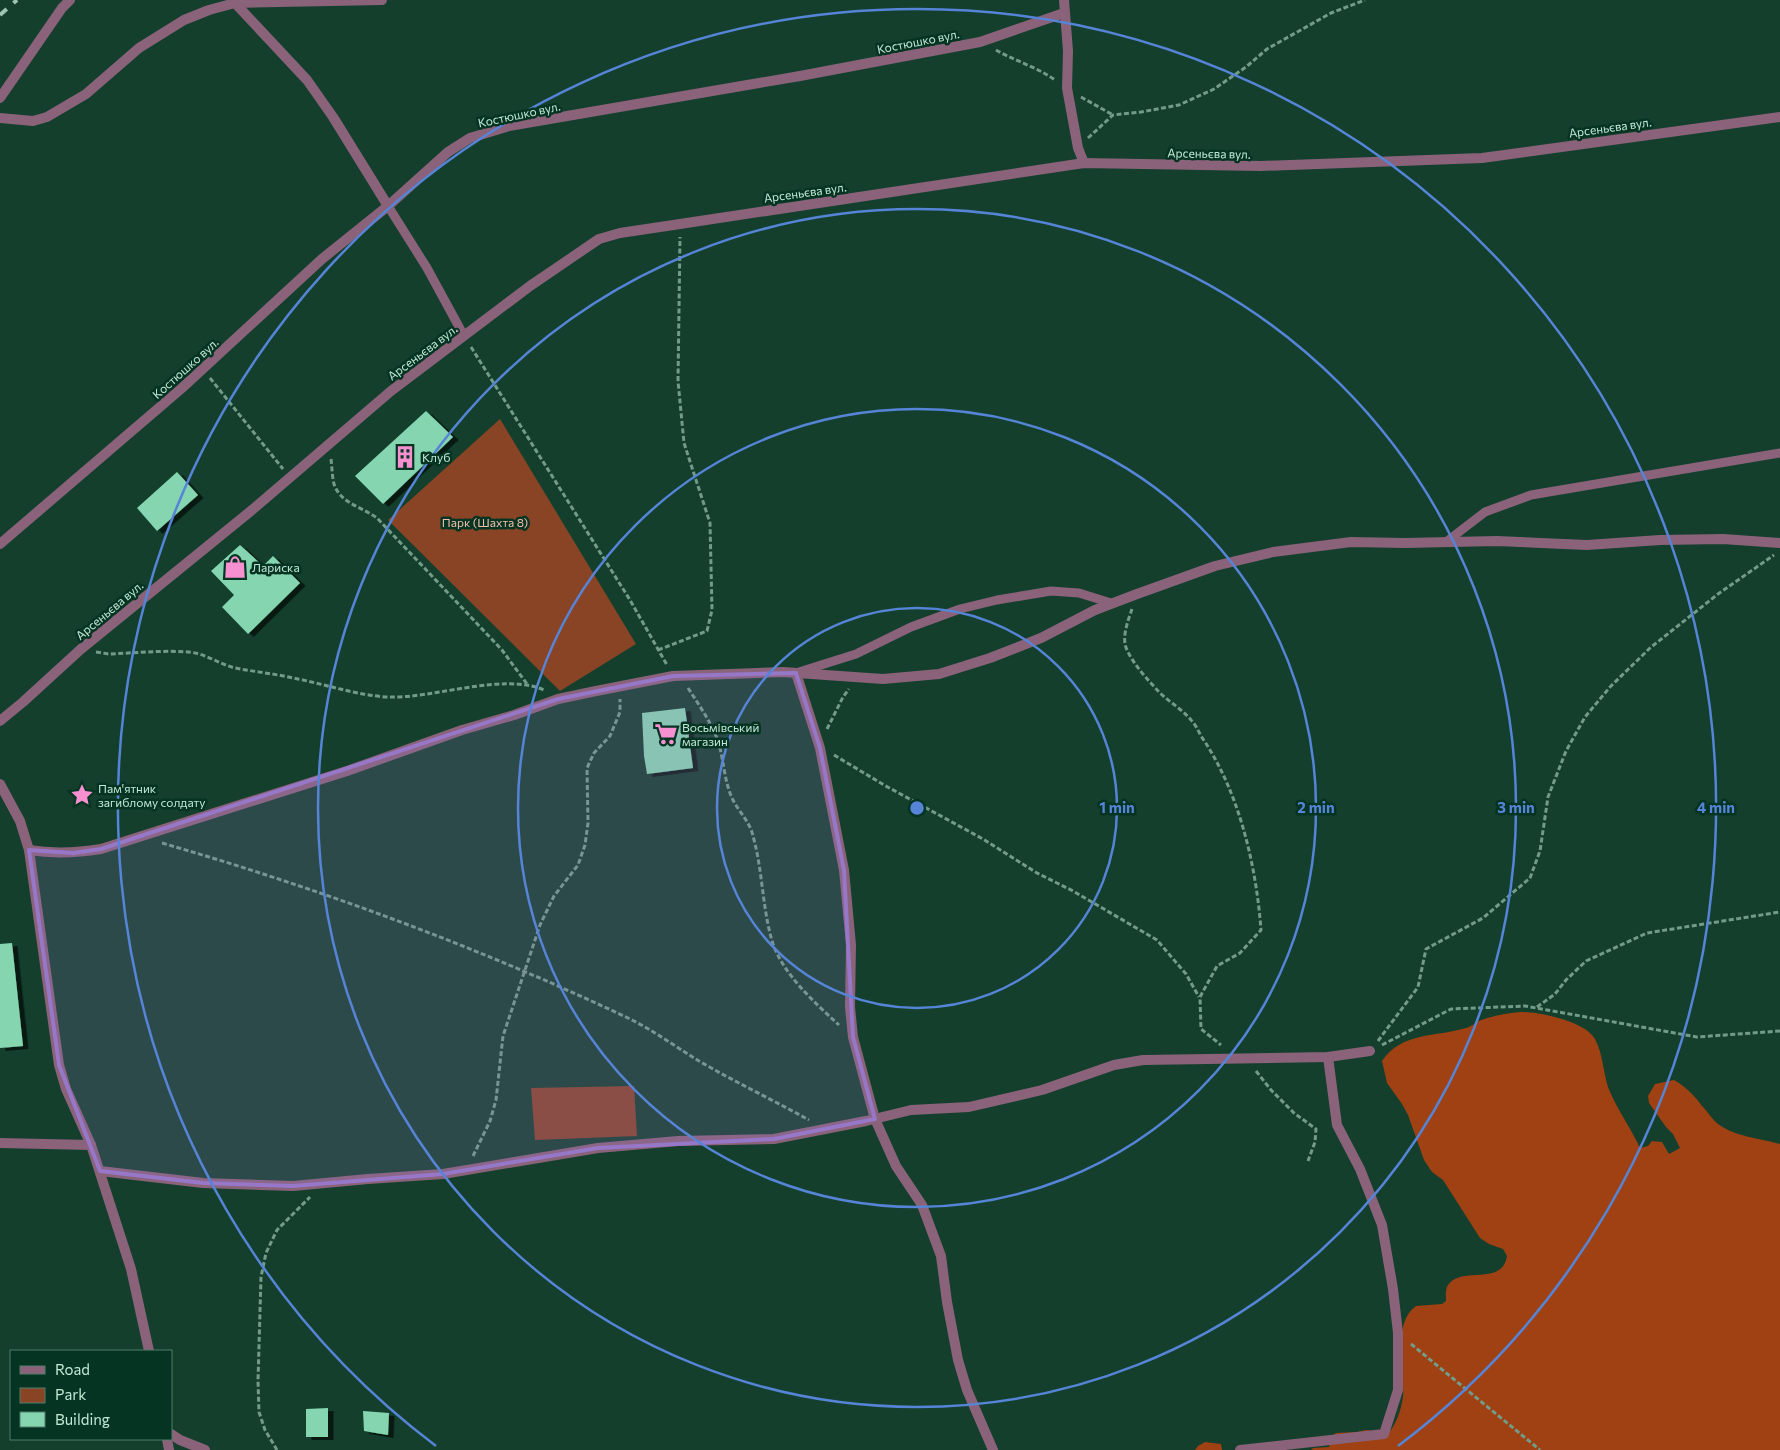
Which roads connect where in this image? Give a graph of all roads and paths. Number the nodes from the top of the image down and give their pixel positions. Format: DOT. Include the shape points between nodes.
graph roads {
  1 [pos="70,0"];
  2 [pos="382,0"];
  3 [pos="1064,0"];
  4 [pos="1365,0"];
  5 [pos="235,3"];
  6 [pos="1064,13"];
  7 [pos="980,42"];
  8 [pos="1067,88"];
  9 [pos="0,98"];
  10 [pos="1113,115"];
  11 [pos="0,118"];
  12 [pos="1780,118"];
  13 [pos="1078,148"];
  14 [pos="1084,163"];
  15 [pos="388,206"];
  16 [pos="680,224"];
  17 [pos="464,336"];
  18 [pos="203,369"];
  19 [pos="329,444"];
  20 [pos="1780,453"];
  21 [pos="290,477"];
  22 [pos="1446,542"];
  23 [pos="1780,543"];
  24 [pos="0,544"];
  25 [pos="1780,551"];
  26 [pos="1137,594"];
  27 [pos="1111,604"];
  28 [pos="81,649"];
  29 [pos="658,650"];
  30 [pos="796,673"];
  31 [pos="677,676"];
  32 [pos="859,678"];
  33 [pos="527,684"];
  34 [pos="620,686"];
  35 [pos="558,699"];
  36 [pos="0,721"];
  37 [pos="820,748"];
  38 [pos="0,784"];
  39 [pos="142,838"];
  40 [pos="29,850"];
  41 [pos="1780,912"];
  42 [pos="523,972"];
  43 [pos="1200,998"];
  44 [pos="1537,1008"];
  45 [pos="1780,1031"];
  46 [pos="853,1037"];
  47 [pos="1370,1051"];
  48 [pos="1328,1057"];
  49 [pos="1244,1058"];
  50 [pos="875,1119"];
  51 [pos="826,1129"];
  52 [pos="0,1143"];
  53 [pos="91,1145"];
  54 [pos="1308,1161"];
  55 [pos="466,1170"];
  56 [pos="100,1171"];
  57 [pos="325,1182"];
  58 [pos="1398,1333"];
  59 [pos="149,1350"];
  60 [pos="172,1435"];
  61 [pos="205,1450"];
  62 [pos="277,1450"];
  63 [pos="993,1450"];
  64 [pos="1240,1450"];
  65 [pos="1540,1450"];
  1 -- 9 [label="street"];
  2 -- 5 [label="street"];
  3 -- 6 [label="street"];
  4 -- 10 [label="path" via="1331,13 1268,49 1214,89 1179,105"];
  5 -- 11 [label="street" via="209,10 177,25 139,48 86,94 47,117 33,122"];
  5 -- 15 [label="street" via="307,80"];
  6 -- 7 [label="street, Костюшко вул."];
  6 -- 8 [label="street"];
  7 -- 8 [label="path" via="1017,62 1042,70"];
  7 -- 15 [label="street, Костюшко вул." via="509,126 470,138 448,152"];
  8 -- 10 [label="path"];
  8 -- 13 [label="street"];
  10 -- 13 [label="path"];
  12 -- 14 [label="street, Арсеньєва вул." via="1482,158 1261,166"];
  13 -- 14 [label="street"];
  14 -- 16 [label="street, Арсеньєва вул."];
  15 -- 17 [label="lane"];
  15 -- 18 [label="street, Костюшко вул." via="322,259"];
  16 -- 17 [label="street, Арсеньєва вул." via="599,239"];
  16 -- 29 [label="path" via="678,381 684,443 710,523 712,610 707,631"];
  17 -- 19 [label="street, Арсеньєва вул." via="391,391"];
  17 -- 29 [label="path"];
  18 -- 21 [label="path"];
  18 -- 24 [label="street, Костюшко вул."];
  19 -- 21 [label="street, Арсеньєва вул."];
  19 -- 33 [label="path" via="334,483 339,494 377,518 502,650"];
  20 -- 22 [label="lane" via="1531,495 1486,512"];
  21 -- 28 [label="street, Арсеньєва вул."];
  22 -- 23 [label="street" via="1587,545 1723,539"];
  22 -- 26 [label="street" via="1351,542 1273,552 1214,566"];
  25 -- 47 [label="path" via="1718,594 1650,648 1585,717 1566,751 1548,797 1540,851 1530,878 1483,918 1426,949 1418,986"];
  26 -- 27 [label="street"];
  26 -- 43 [label="path" via="1126,630 1126,648 1159,692 1191,720 1214,754 1245,833 1259,902 1261,930 1240,953 1217,966"];
  27 -- 30 [label="lane" via="1079,593 1051,591 997,600 960,609 911,627 856,654"];
  27 -- 32 [label="street" via="1041,638 938,674"];
  28 -- 33 [label="path" via="109,654 189,652 233,667 358,694 389,697 426,695 468,687"];
  28 -- 36 [label="street, Арсеньєва вул."];
  29 -- 31 [label="path"];
  30 -- 31 [label="street"];
  30 -- 32 [label="street"];
  30 -- 37 [label="street"];
  31 -- 34 [label="street"];
  31 -- 46 [label="path" via="709,721 718,742 733,801 753,833 773,944 791,976"];
  32 -- 37 [label="path" via="843,697"];
  33 -- 35 [label="path"];
  34 -- 35 [label="street"];
  34 -- 42 [label="path" via="620,712 610,736 587,768 585,846 578,865 554,896"];
  35 -- 39 [label="street"];
  37 -- 43 [label="path" via="984,838 1037,873 1157,940 1186,974"];
  37 -- 46 [label="street" via="844,870 851,945"];
  38 -- 40 [label="street" via="20,821"];
  39 -- 40 [label="street" via="73,854"];
  39 -- 42 [label="path" via="250,869 352,904"];
  40 -- 53 [label="street" via="60,1065 66,1090"];
  41 -- 44 [label="path" via="1647,933 1586,961"];
  42 -- 51 [label="path" via="630,1019"];
  42 -- 55 [label="path" via="503,1036 496,1100 490,1121"];
  43 -- 49 [label="path" via="1201,1029"];
  44 -- 45 [label="path" via="1697,1037"];
  44 -- 47 [label="path" via="1451,1009"];
  46 -- 50 [label="street"];
  47 -- 48 [label="street"];
  48 -- 49 [label="street"];
  48 -- 58 [label="street" via="1337,1125 1360,1169 1382,1225"];
  49 -- 50 [label="street" via="1143,1060 1114,1065 1042,1090 997,1101 969,1107 911,1110"];
  49 -- 54 [label="path" via="1270,1090 1316,1129"];
  50 -- 51 [label="street"];
  50 -- 63 [label="street" via="896,1166 922,1205 941,1256 958,1360"];
  51 -- 55 [label="street" via="774,1139 678,1141 598,1148"];
  52 -- 53 [label="street"];
  53 -- 56 [label="street"];
  55 -- 57 [label="street"];
  56 -- 57 [label="street" via="203,1183 292,1186"];
  56 -- 59 [label="street" via="132,1269"];
  57 -- 62 [label="path" via="277,1230 266,1253 261,1277 259,1412"];
  58 -- 64 [label="street" via="1398,1390 1384,1434"];
  58 -- 65 [label="path"];
  60 -- 61 [label="street"];
}
